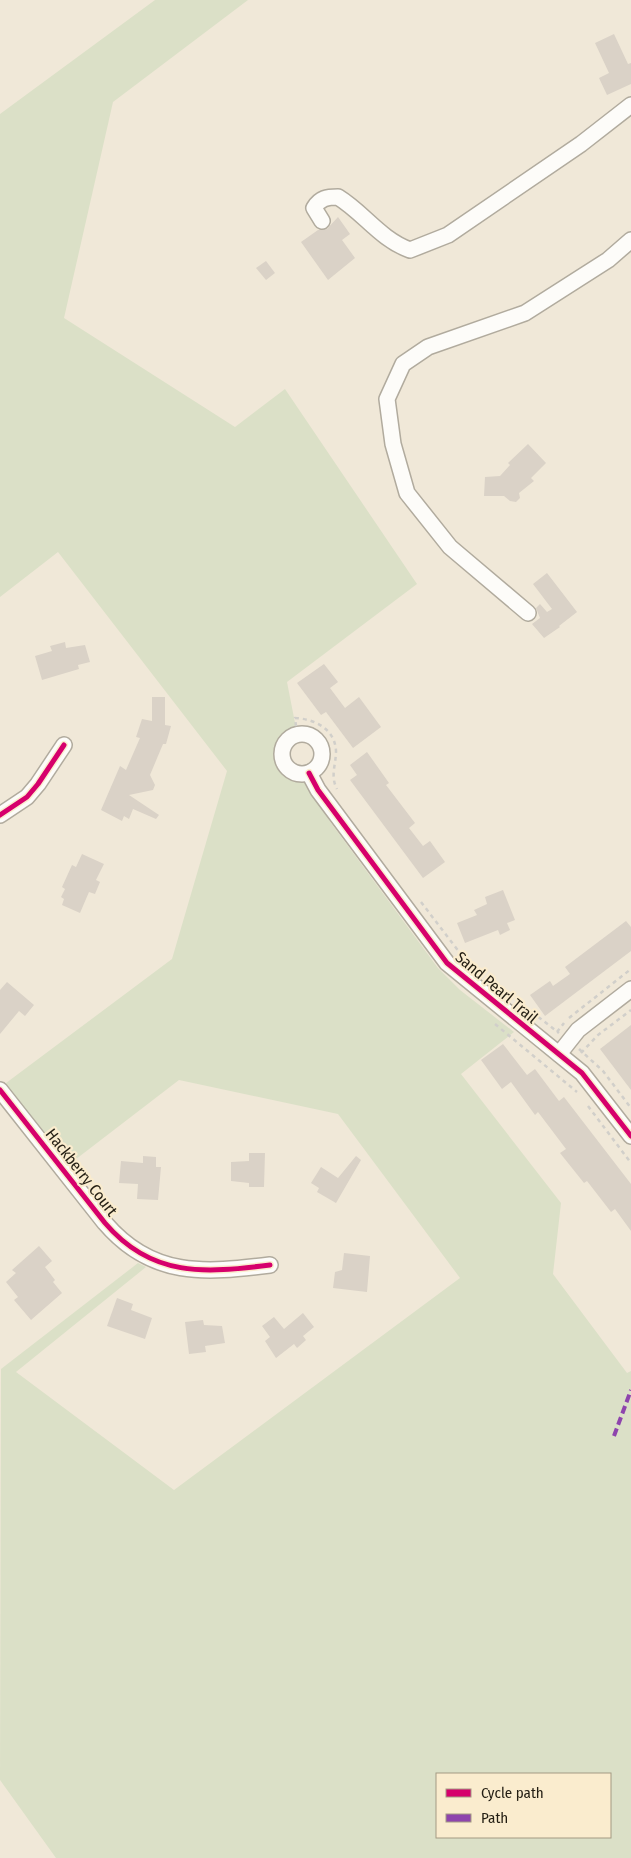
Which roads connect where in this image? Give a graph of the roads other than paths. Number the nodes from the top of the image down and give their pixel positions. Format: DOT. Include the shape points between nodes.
graph roads {
  1 [pos="631,105"];
  2 [pos="322,221"];
  3 [pos="631,240"];
  4 [pos="528,613"];
  5 [pos="64,745"];
  6 [pos="309,773"];
  7 [pos="0,816"];
  8 [pos="631,990"];
  9 [pos="559,1054"];
  10 [pos="0,1090"];
  11 [pos="631,1136"];
  12 [pos="270,1265"];
  1 -- 2 [label="street" via="581,144 448,235 410,250 378,232 338,196 324,198 314,208"];
  3 -- 4 [label="street" via="608,260 525,313 422,351 403,364 387,399 393,444 407,493 450,547"];
  5 -- 7 [label="street" via="33,790"];
  6 -- 6 [label="street" via="321,759 320,746 312,736 297,734 288,738 282,758 289,770"];
  6 -- 9 [label="street, Sand Pearl Trail" via="318,790 447,963"];
  8 -- 9 [label="street" via="589,1021"];
  9 -- 11 [label="street, Sand Pearl Trail" via="592,1083"];
  10 -- 12 [label="street, Hackberry Court" via="105,1223 134,1251 186,1270 215,1272"];
}
